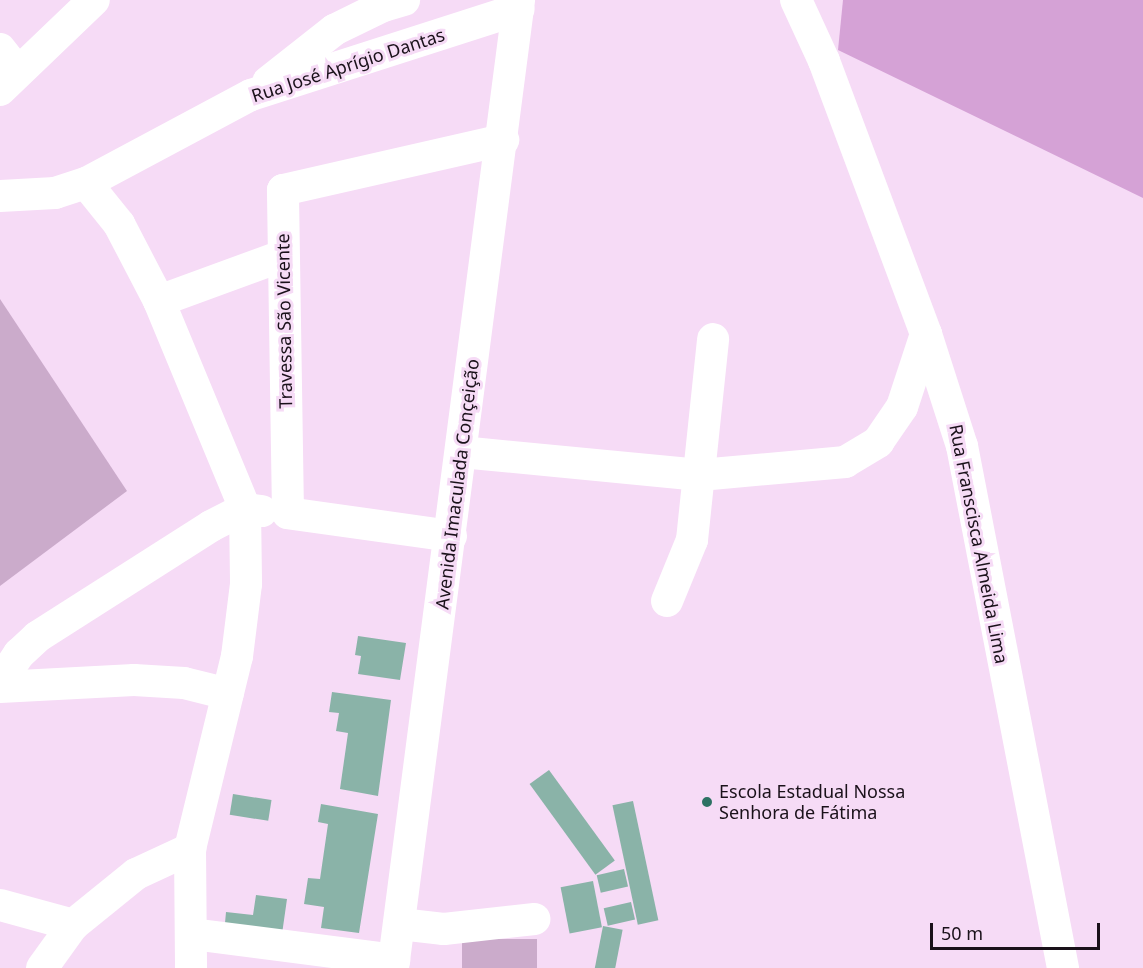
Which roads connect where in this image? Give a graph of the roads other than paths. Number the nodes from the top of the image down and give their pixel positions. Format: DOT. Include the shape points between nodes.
graph roads {
  1 [pos="94,0"];
  2 [pos="404,0"];
  3 [pos="796,0"];
  4 [pos="519,4"];
  5 [pos="6,70"];
  6 [pos="251,95"];
  7 [pos="503,140"];
  8 [pos="86,183"];
  9 [pos="0,196"];
  10 [pos="282,256"];
  11 [pos="159,301"];
  12 [pos="926,334"];
  13 [pos="713,339"];
  14 [pos="461,452"];
  15 [pos="700,475"];
  16 [pos="245,509"];
  17 [pos="288,513"];
  18 [pos="451,536"];
  19 [pos="668,602"];
  20 [pos="0,683"];
  21 [pos="0,687"];
  22 [pos="228,694"];
  23 [pos="190,849"];
  24 [pos="0,906"];
  25 [pos="534,920"];
  26 [pos="400,924"];
  27 [pos="73,925"];
  28 [pos="192,934"];
  29 [pos="394,964"];
  30 [pos="42,968"];
  31 [pos="191,968"];
  32 [pos="1063,968"];
  1 -- 5 [label="street"];
  2 -- 6 [label="street" via="334,30"];
  3 -- 12 [label="street, Rua Franscisca Almeida Lima" via="824,61"];
  4 -- 6 [label="street, Rua José Aprígio Dantas"];
  4 -- 7 [label="street, Avenida Imaculada Conçeição"];
  6 -- 8 [label="street, Rua José Aprígio Dantas"];
  7 -- 10 [label="street, Travessa São Vicente" via="283,190"];
  7 -- 14 [label="street, Avenida Imaculada Conçeição"];
  8 -- 9 [label="street" via="55,193"];
  8 -- 11 [label="street" via="119,224"];
  10 -- 11 [label="street"];
  10 -- 17 [label="street, Travessa São Vicente"];
  11 -- 16 [label="street"];
  12 -- 15 [label="street" via="902,407 878,442 844,462"];
  12 -- 32 [label="street, Rua Franscisca Almeida Lima" via="962,446"];
  13 -- 15 [label="street"];
  14 -- 15 [label="street"];
  14 -- 18 [label="street, Avenida Imaculada Conçeição"];
  15 -- 19 [label="street" via="692,540"];
  16 -- 17 [label="street"];
  16 -- 20 [label="street" via="211,526 37,637 19,654"];
  16 -- 22 [label="street" via="246,584"];
  17 -- 18 [label="street"];
  18 -- 26 [label="street, Avenida Imaculada Conçeição"];
  21 -- 22 [label="street" via="184,682"];
  22 -- 23 [label="street"];
  23 -- 27 [label="street" via="136,874"];
  23 -- 28 [label="street"];
  24 -- 27 [label="street"];
  25 -- 26 [label="street" via="444,929"];
  26 -- 29 [label="street, Avenida Imaculada Conçeição"];
  27 -- 30 [label="street"];
  28 -- 29 [label="street"];
  28 -- 31 [label="street"];
}
